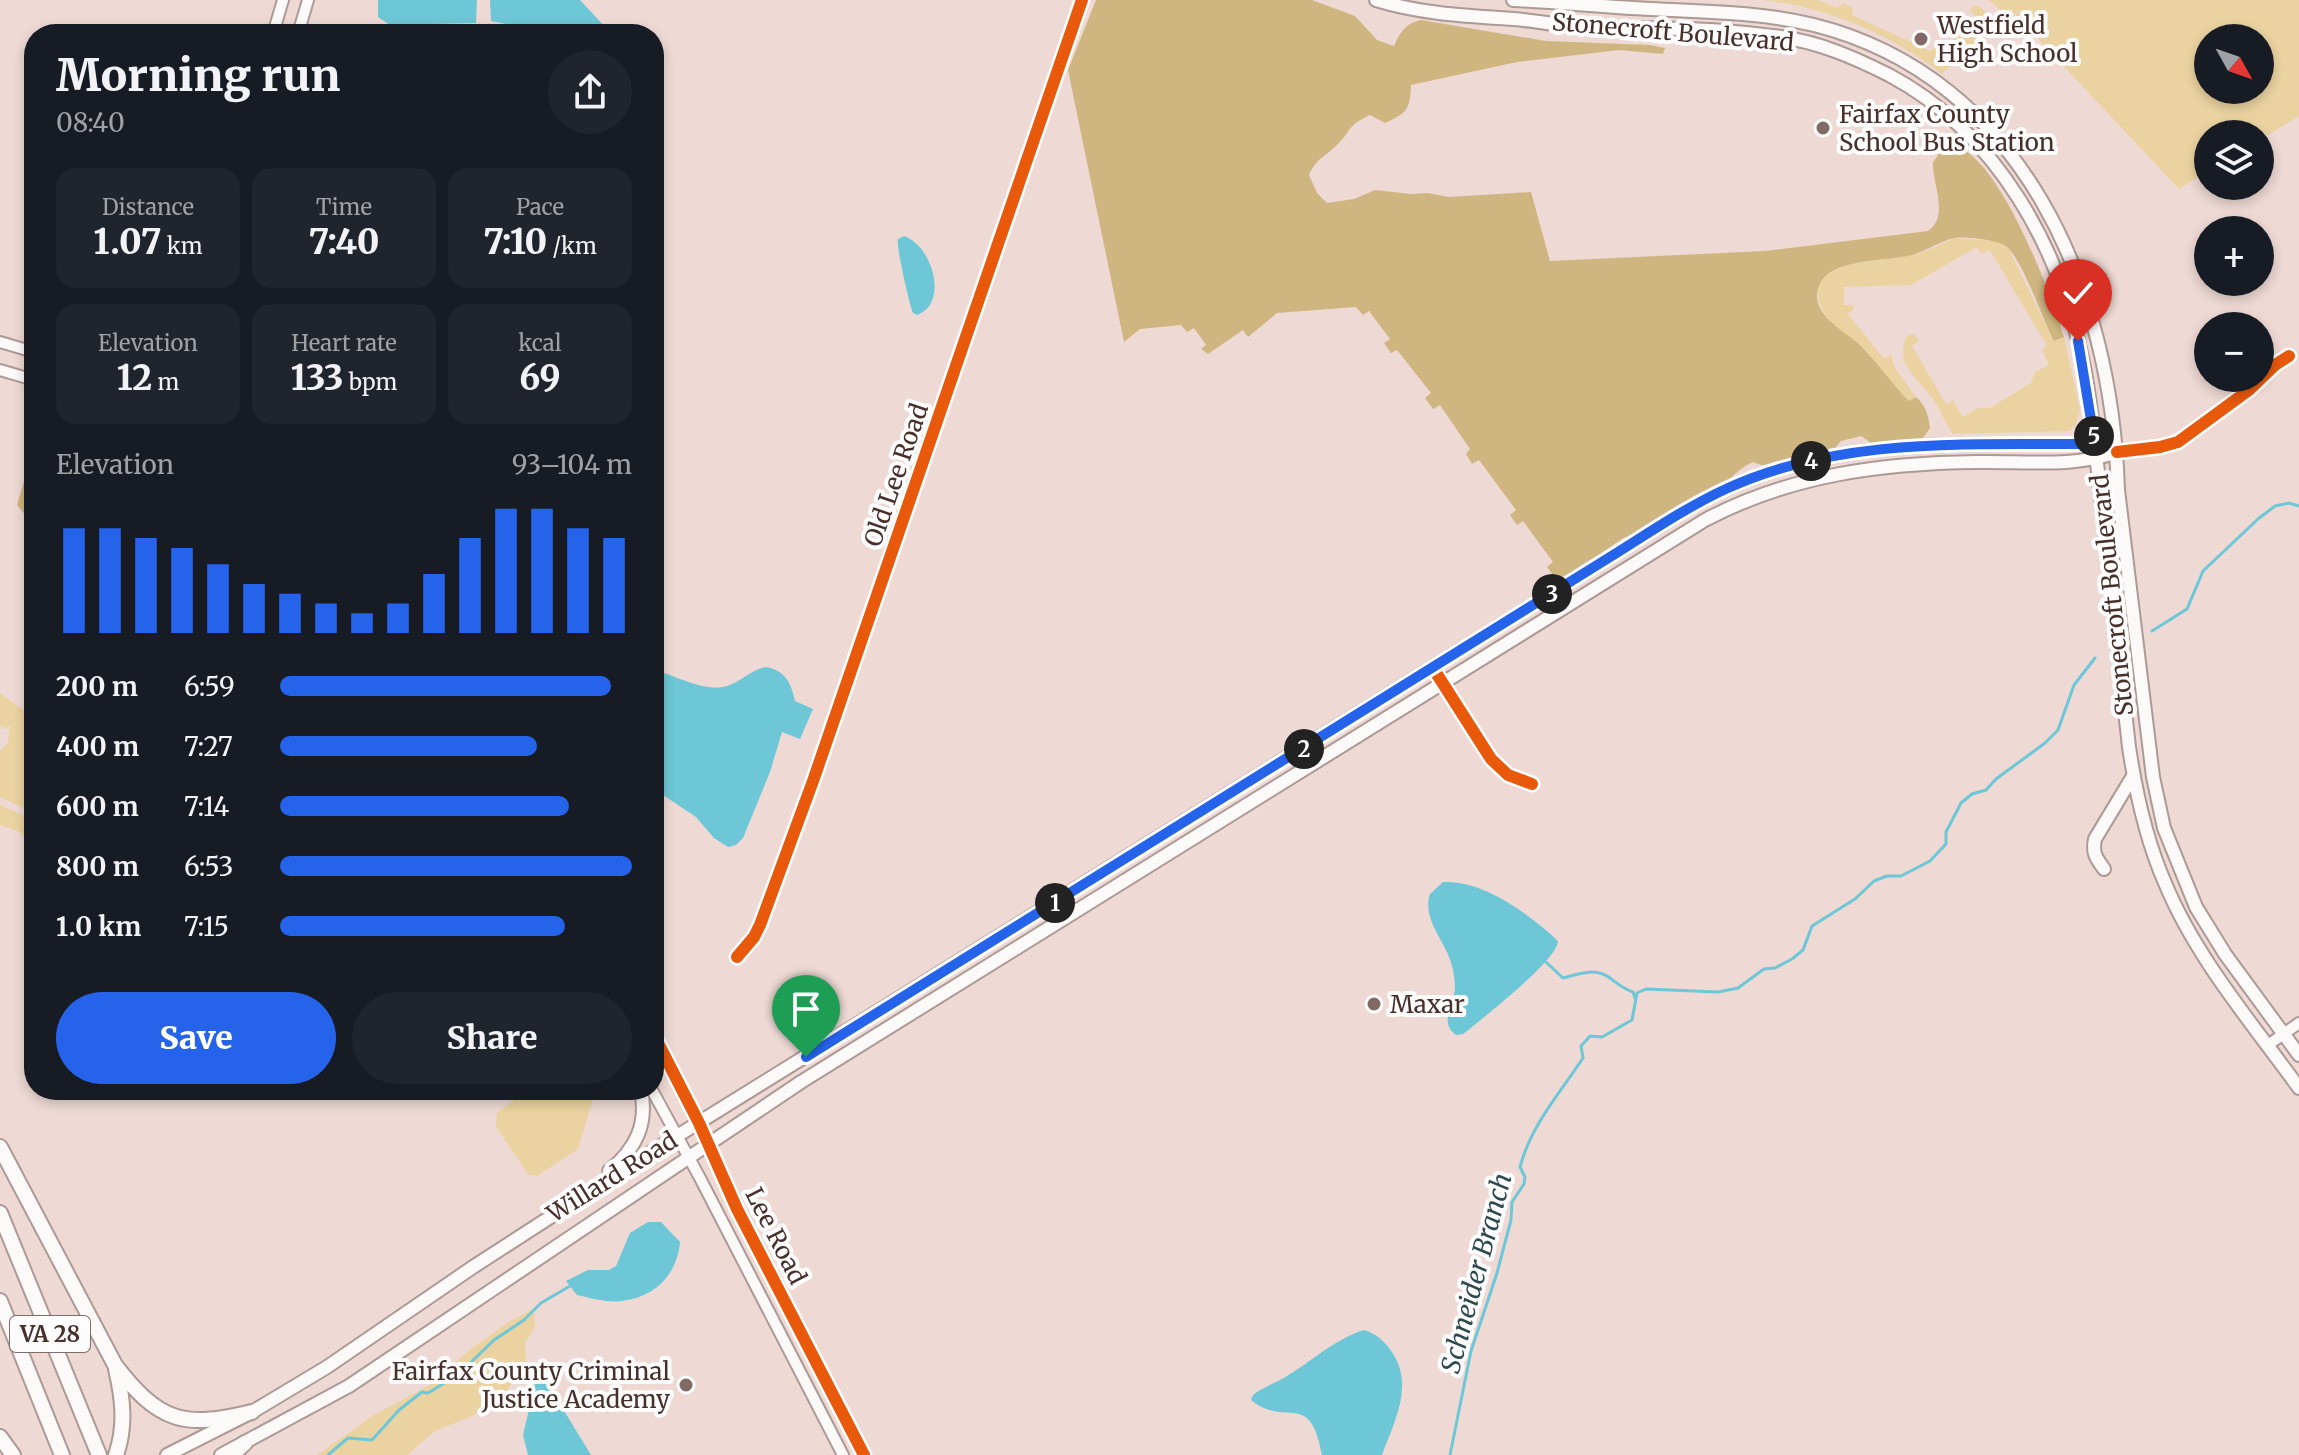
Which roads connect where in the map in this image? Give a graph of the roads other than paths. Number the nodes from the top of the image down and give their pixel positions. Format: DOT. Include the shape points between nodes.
graph roads {
  1 [pos="283,0"];
  2 [pos="308,0"];
  3 [pos="1082,0"];
  4 [pos="1376,0"];
  5 [pos="1513,0"];
  6 [pos="276,24"];
  7 [pos="301,24"];
  8 [pos="0,342"];
  9 [pos="24,349"];
  10 [pos="2289,356"];
  11 [pos="0,370"];
  12 [pos="24,377"];
  13 [pos="2095,444"];
  14 [pos="2117,452"];
  15 [pos="2096,460"];
  16 [pos="1433,668"];
  17 [pos="1443,684"];
  18 [pos="2133,776"];
  19 [pos="1532,784"];
  20 [pos="2104,869"];
  21 [pos="737,957"];
  22 [pos="2299,1023"];
  23 [pos="2284,1034"];
  24 [pos="2268,1045"];
  25 [pos="664,1055"];
  26 [pos="2299,1055"];
  27 [pos="2299,1088"];
  28 [pos="641,1100"];
  29 [pos="657,1100"];
  30 [pos="699,1123"];
  31 [pos="676,1136"];
  32 [pos="708,1143"];
  33 [pos="0,1147"];
  34 [pos="689,1157"];
  35 [pos="569,1204"];
  36 [pos="0,1213"];
  37 [pos="0,1301"];
  38 [pos="115,1365"];
  39 [pos="252,1412"];
  40 [pos="0,1437"];
  41 [pos="245,1443"];
  42 [pos="13,1455"];
  43 [pos="62,1455"];
  44 [pos="99,1455"];
  45 [pos="116,1455"];
  46 [pos="167,1455"];
  47 [pos="221,1455"];
  48 [pos="232,1455"];
  49 [pos="843,1455"];
  50 [pos="864,1455"];
  1 -- 6 [label="street"];
  2 -- 7 [label="street"];
  3 -- 21 [label="street, Old Lee Road" via="813,781 760,925"];
  4 -- 13 [label="main road, Stonecroft Boulevard" via="1438,14 1786,38 1855,58 1917,92 1976,141 2035,226 2071,315"];
  5 -- 14 [label="main road, Stonecroft Boulevard" via="1794,21 1863,41 1942,86 2011,152 2061,237 2101,352"];
  8 -- 9 [label="street"];
  10 -- 14 [label="street" via="2178,442"];
  11 -- 12 [label="street"];
  13 -- 14 [label="main road, Willard Road"];
  13 -- 15 [label="main road, Stonecroft Boulevard"];
  13 -- 16 [label="main road, Willard Road" via="1921,445 1770,471 1696,504"];
  14 -- 15 [label="main road, Willard Road"];
  14 -- 23 [label="main road, Stonecroft Boulevard" via="2153,777 2164,828 2196,907"];
  15 -- 17 [label="main road, Willard Road" via="1922,463 1849,471 1775,488 1705,520"];
  15 -- 18 [label="main road, Stonecroft Boulevard"];
  16 -- 17 [label="street"];
  16 -- 30 [label="main road, Willard Road"];
  17 -- 19 [label="street" via="1491,759 1508,775"];
  17 -- 32 [label="main road, Willard Road"];
  18 -- 20 [label="main road" via="2095,839 2095,857"];
  18 -- 24 [label="main road, Stonecroft Boulevard" via="2147,833 2179,913"];
  22 -- 23 [label="street"];
  23 -- 24 [label="street"];
  23 -- 26 [label="main road, Stonecroft Boulevard"];
  24 -- 27 [label="main road, Stonecroft Boulevard"];
  25 -- 30 [label="street, Lee Road"];
  28 -- 35 [label="main road" via="642,1124 632,1148"];
  29 -- 31 [label="street, Lee Road"];
  30 -- 31 [label="main road, Willard Road"];
  30 -- 32 [label="street, Lee Road"];
  31 -- 34 [label="street, Lee Road"];
  31 -- 35 [label="main road, Willard Road"];
  32 -- 34 [label="main road, Willard Road"];
  32 -- 50 [label="street, Lee Road"];
  33 -- 38 [label="highway"];
  34 -- 41 [label="main road, Willard Road" via="361,1378"];
  34 -- 49 [label="street, Lee Road"];
  35 -- 39 [label="main road, Willard Road"];
  36 -- 44 [label="highway, VA 28"];
  37 -- 43 [label="highway, VA 28"];
  38 -- 39 [label="highway" via="151,1404 171,1416 193,1422"];
  38 -- 45 [label="highway" via="123,1412"];
  39 -- 46 [label="main road, Willard Road"];
  40 -- 42 [label="highway"];
  41 -- 47 [label="main road, Willard Road"];
  41 -- 48 [label="highway"];
}
